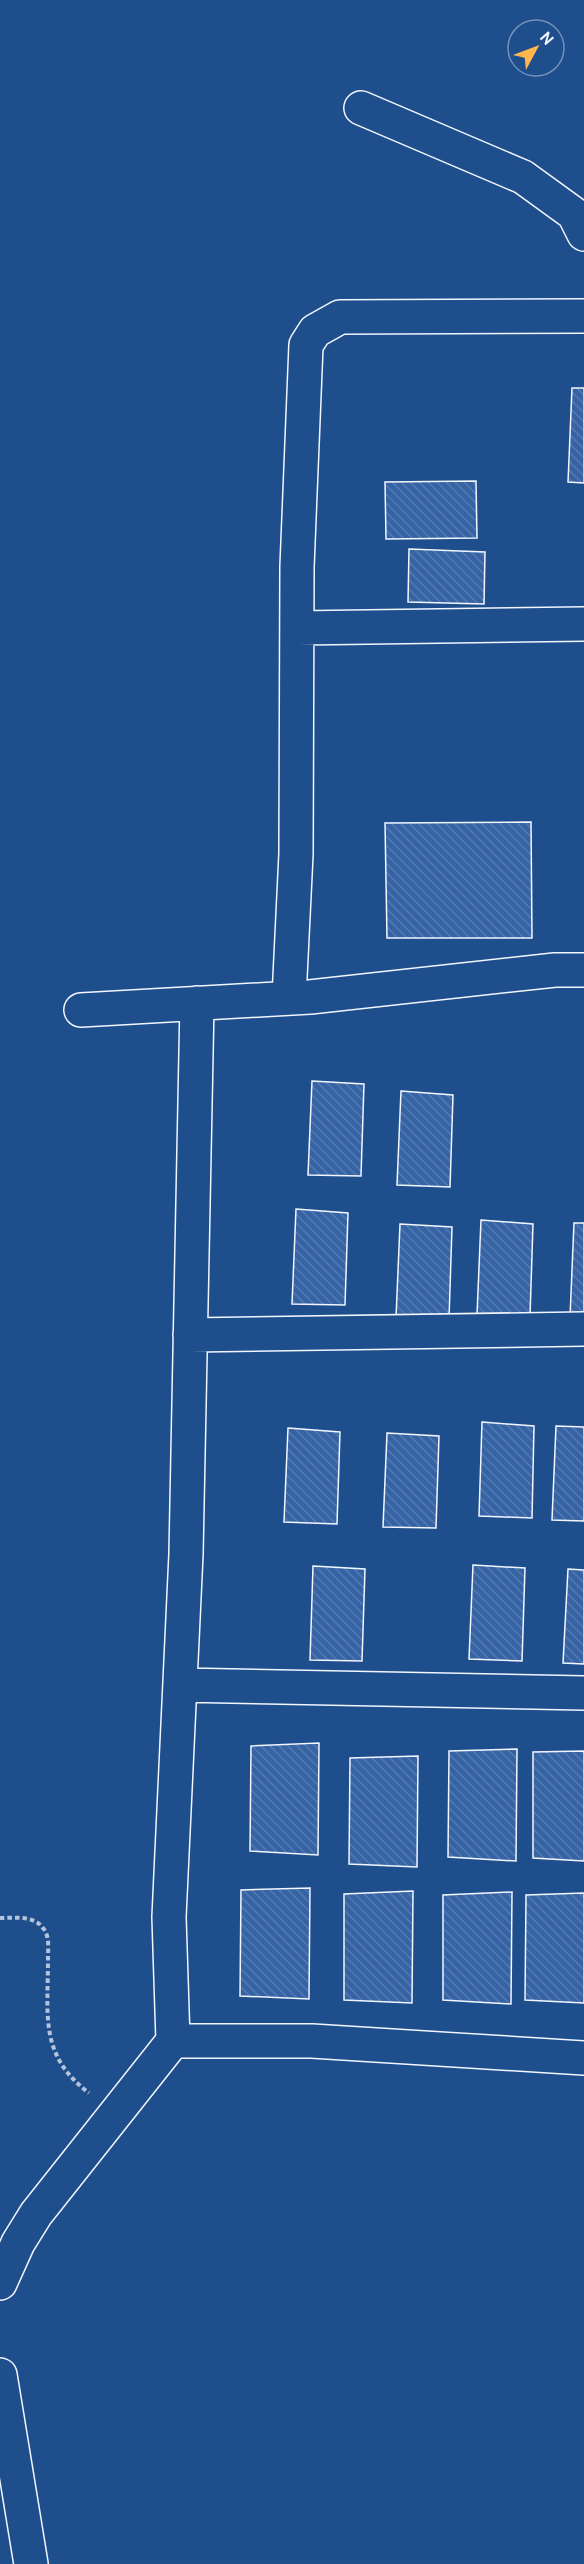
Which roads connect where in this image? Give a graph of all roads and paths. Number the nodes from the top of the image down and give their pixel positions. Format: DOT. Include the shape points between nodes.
graph roads {
  1 [pos="361,108"];
  2 [pos="584,234"];
  3 [pos="584,316"];
  4 [pos="584,624"];
  5 [pos="297,628"];
  6 [pos="584,970"];
  7 [pos="289,998"];
  8 [pos="197,1003"];
  9 [pos="81,1010"];
  10 [pos="584,1329"];
  11 [pos="190,1335"];
  12 [pos="180,1685"];
  13 [pos="584,1693"];
  14 [pos="0,1918"];
  15 [pos="173,2041"];
  16 [pos="584,2058"];
  17 [pos="116,2113"];
  18 [pos="0,2283"];
  19 [pos="0,2375"];
  20 [pos="31,2564"];
  1 -- 2 [label="street" via="523,177 574,213"];
  3 -- 5 [label="street" via="340,317 315,331 306,345 303,370"];
  4 -- 5 [label="street"];
  5 -- 7 [label="street" via="296,854"];
  6 -- 7 [label="street"];
  7 -- 8 [label="street"];
  8 -- 9 [label="street"];
  8 -- 11 [label="street"];
  10 -- 11 [label="street"];
  11 -- 12 [label="street"];
  12 -- 13 [label="street"];
  12 -- 15 [label="street" via="169,1917"];
  14 -- 17 [label="path" via="29,1918 43,1927 48,1942 48,2021 52,2046 62,2068 75,2082"];
  15 -- 16 [label="street" via="312,2041"];
  15 -- 17 [label="street"];
  17 -- 18 [label="street" via="36,2214"];
  19 -- 20 [label="street"];
}
